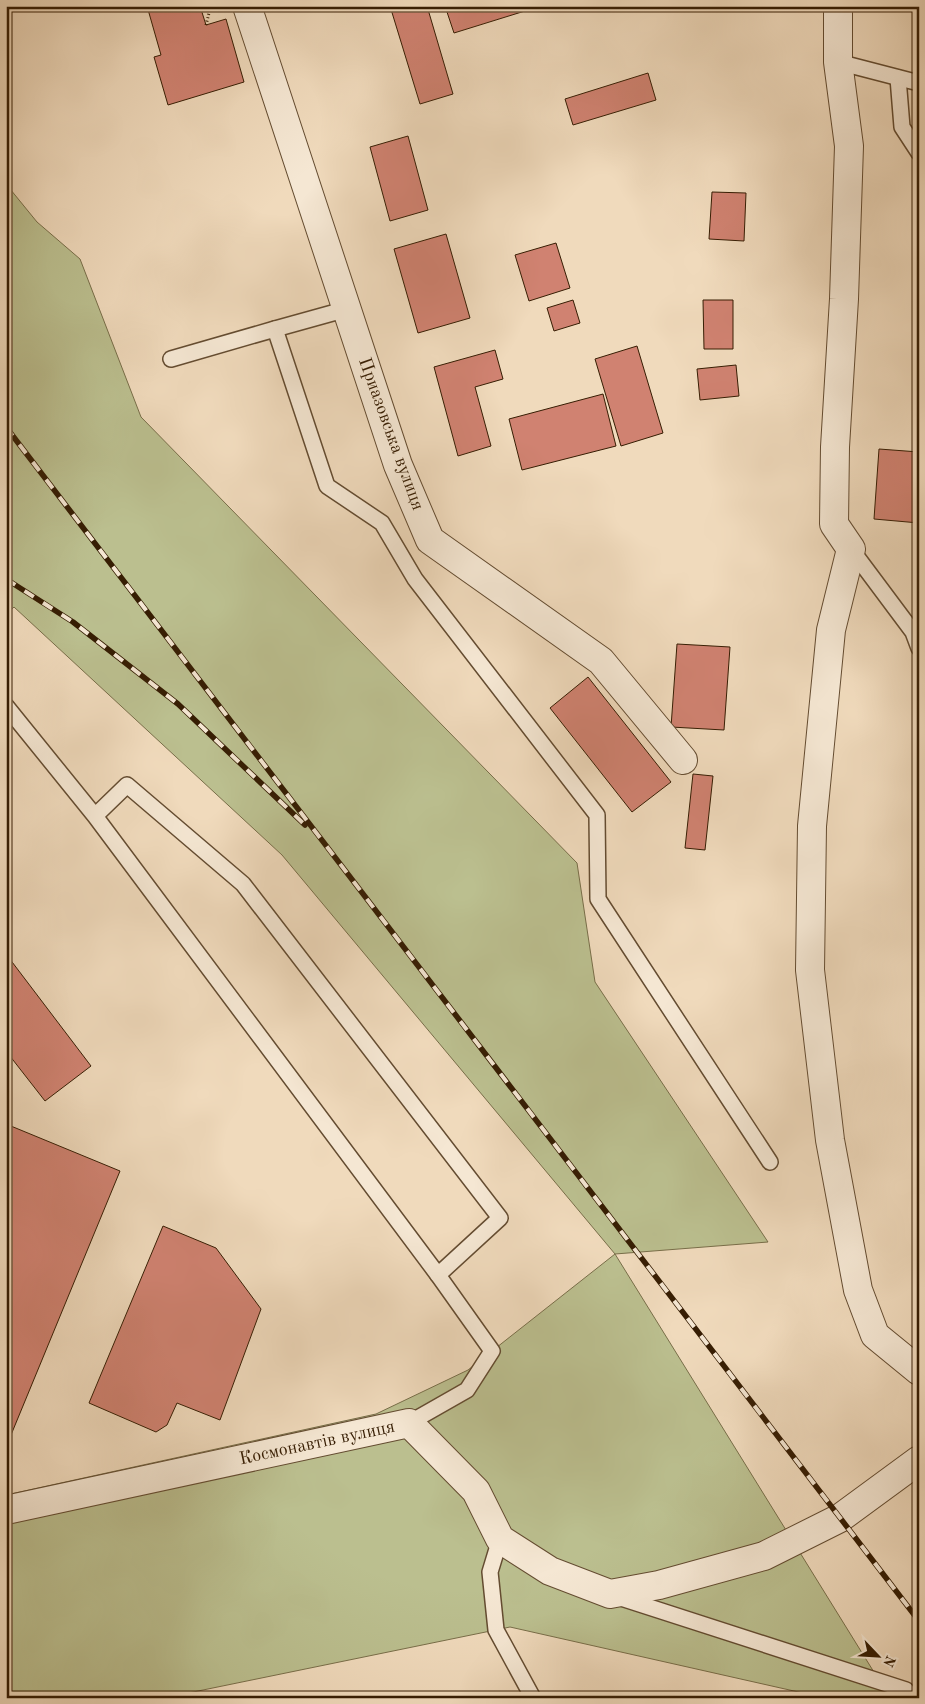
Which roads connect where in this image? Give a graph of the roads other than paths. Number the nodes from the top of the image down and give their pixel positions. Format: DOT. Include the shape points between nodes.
graph roads {
  1 [pos="248,6"];
  2 [pos="838,6"];
  3 [pos="838,62"];
  4 [pos="898,78"];
  5 [pos="919,83"];
  6 [pos="919,153"];
  7 [pos="347,309"];
  8 [pos="275,329"];
  9 [pos="171,359"];
  10 [pos="851,549"];
  11 [pos="919,648"];
  12 [pos="6,706"];
  13 [pos="683,760"];
  14 [pos="95,816"];
  15 [pos="770,1162"];
  16 [pos="438,1275"];
  17 [pos="919,1371"];
  18 [pos="409,1423"];
  19 [pos="919,1460"];
  20 [pos="6,1510"];
  21 [pos="500,1539"];
  22 [pos="610,1594"];
  23 [pos="533,1698"];
  24 [pos="912,1698"];
  1 -- 7 [label="street, Приазовська вулиця"];
  2 -- 3 [label="street"];
  3 -- 4 [label="lane"];
  3 -- 10 [label="street" via="849,146 834,524"];
  4 -- 5 [label="lane"];
  4 -- 6 [label="lane" via="902,127"];
  7 -- 8 [label="lane"];
  7 -- 13 [label="street, Приазовська вулиця" via="398,465 430,540 602,661"];
  8 -- 9 [label="lane"];
  8 -- 15 [label="lane" via="327,486 382,523 415,579 597,815 598,899"];
  10 -- 11 [label="lane" via="914,632"];
  10 -- 17 [label="street" via="830,640 812,826 810,970 830,1140 858,1290 875,1335"];
  12 -- 14 [label="lane"];
  14 -- 16 [label="lane"];
  14 -- 16 [label="lane" via="127,785 244,884 500,1218"];
  16 -- 18 [label="lane" via="492,1351 467,1390"];
  18 -- 20 [label="street, Космонавтів вулиця"];
  18 -- 21 [label="street, Космонавтів вулиця" via="476,1491"];
  19 -- 22 [label="street" via="840,1518 764,1556 659,1586"];
  21 -- 22 [label="street" via="550,1571"];
  21 -- 23 [label="lane" via="490,1572 496,1630"];
  22 -- 24 [label="lane" via="906,1690"];
}
